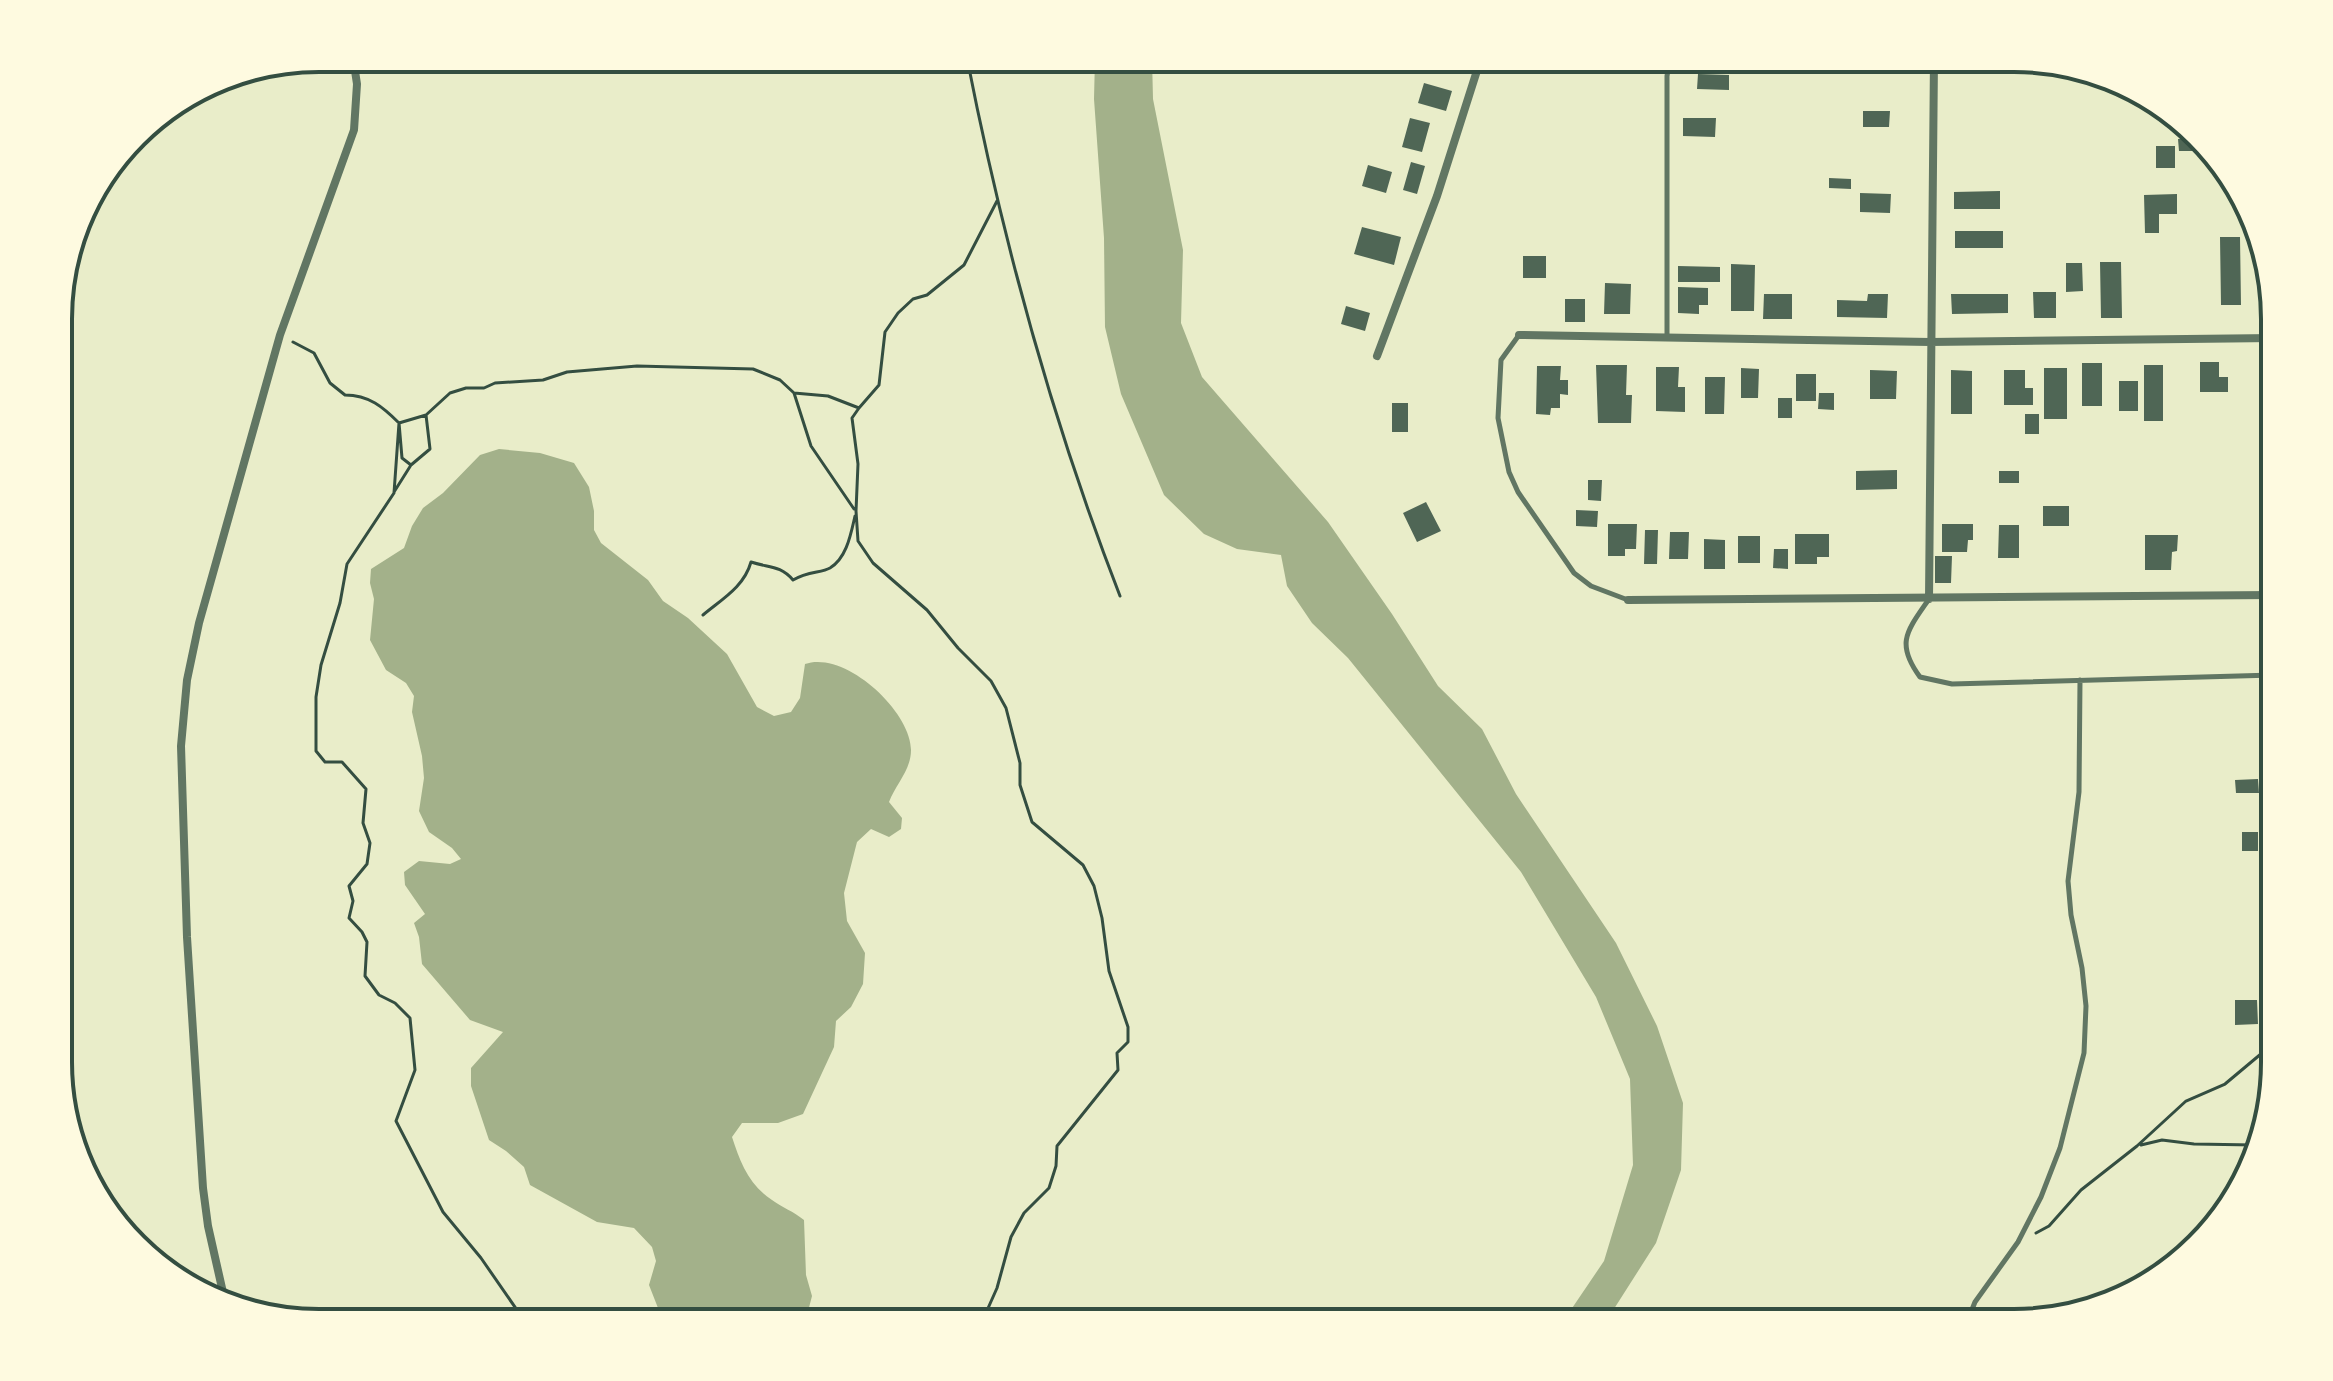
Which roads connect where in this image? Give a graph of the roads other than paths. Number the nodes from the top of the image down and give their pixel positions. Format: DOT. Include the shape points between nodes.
graph roads {
  1 [pos="1476,72"];
  2 [pos="1668,72"];
  3 [pos="1934,72"];
  4 [pos="355,73"];
  5 [pos="1519,335"];
  6 [pos="1667,338"];
  7 [pos="2260,338"];
  8 [pos="1930,342"];
  9 [pos="1377,356"];
  10 [pos="2260,595"];
  11 [pos="1929,599"];
  12 [pos="1628,600"];
  13 [pos="2260,675"];
  14 [pos="2080,680"];
  15 [pos="222,1289"];
  16 [pos="1973,1308"];
  1 -- 9 [label="street"];
  2 -- 6 [label="lane"];
  3 -- 8 [label="street"];
  4 -- 15 [label="street" via="354,130 280,335 187,680 181,746 187,937 203,1188"];
  5 -- 6 [label="street"];
  5 -- 12 [label="lane" via="1501,360 1498,418 1509,472 1574,573 1591,586"];
  6 -- 8 [label="street"];
  7 -- 8 [label="street"];
  8 -- 11 [label="street"];
  10 -- 11 [label="street"];
  11 -- 12 [label="street"];
  11 -- 14 [label="lane" via="1906,642 1907,659 1920,677 1952,684"];
  13 -- 14 [label="lane"];
  14 -- 16 [label="lane" via="2079,792 2068,881 2086,1006 2084,1053 2060,1148 2041,1197 2018,1242"];
}
